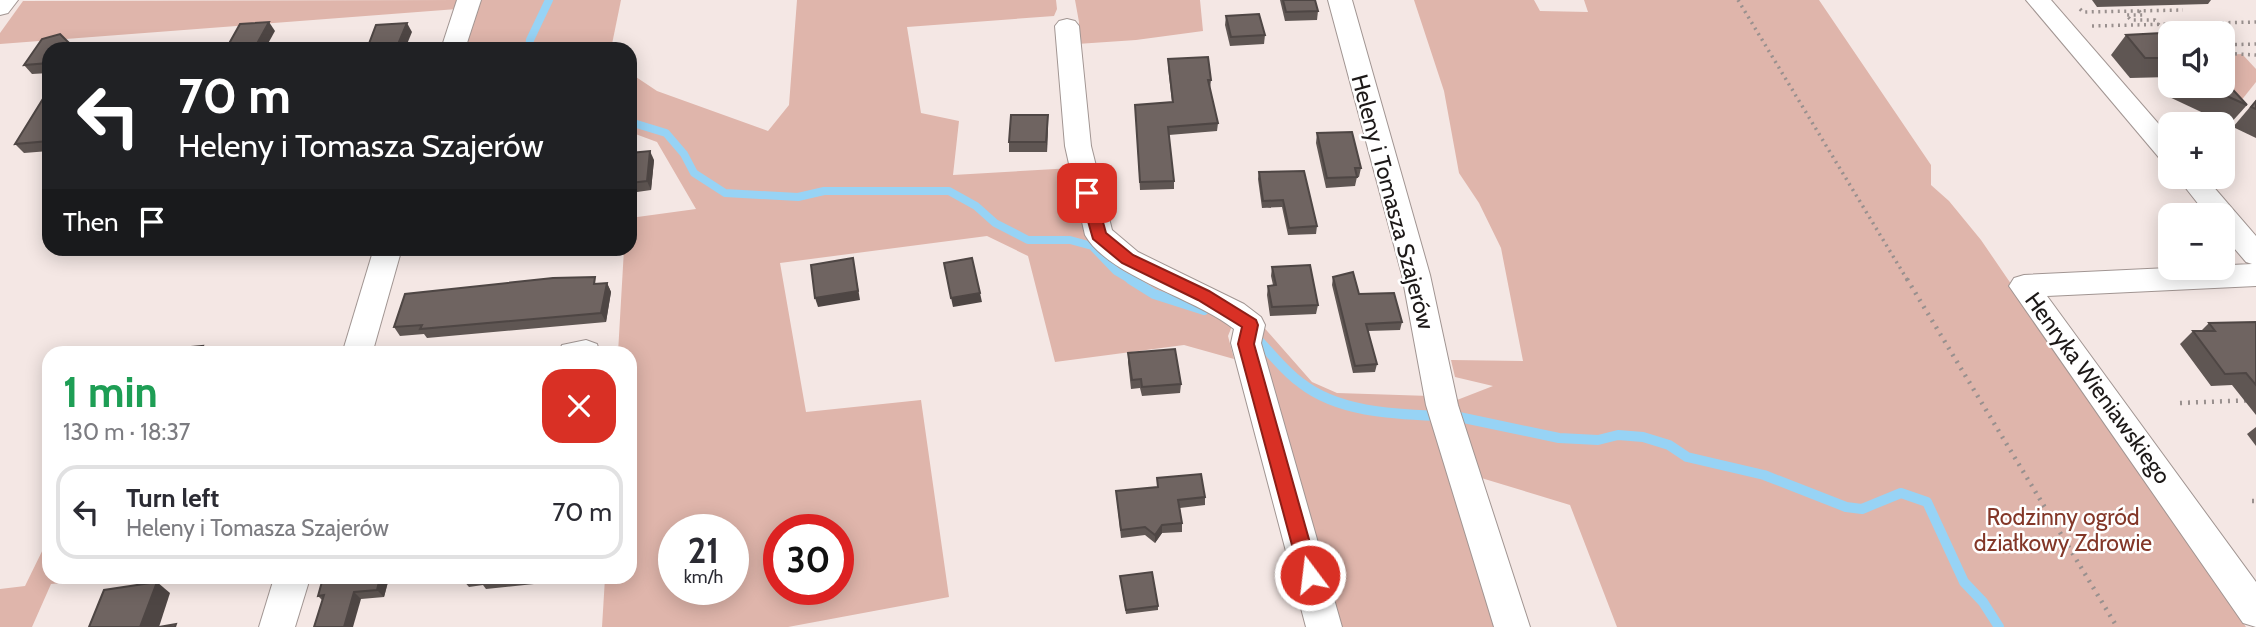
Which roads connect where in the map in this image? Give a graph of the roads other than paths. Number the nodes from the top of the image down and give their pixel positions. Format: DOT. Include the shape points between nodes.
graph roads {
  1 [pos="6,0"];
  2 [pos="469,0"];
  3 [pos="1340,0"];
  4 [pos="2038,0"];
  5 [pos="0,8"];
  6 [pos="1067,26"];
  7 [pos="455,42"];
  8 [pos="2158,140"];
  9 [pos="2200,189"];
  10 [pos="2212,203"];
  11 [pos="2235,230"];
  12 [pos="2256,255"];
  13 [pos="386,256"];
  14 [pos="2256,275"];
  15 [pos="359,346"];
  16 [pos="290,584"];
  17 [pos="2256,611"];
  18 [pos="277,627"];
  19 [pos="1324,627"];
  20 [pos="1512,627"];
  1 -- 5 [label="street"];
  2 -- 7 [label="street"];
  3 -- 20 [label="street, Heleny i Tomasza Szajerów" via="1416,275 1442,405"];
  4 -- 8 [label="street"];
  6 -- 19 [label="street" via="1078,146 1099,235 1128,259 1203,295 1250,325 1246,344"];
  9 -- 10 [label="street"];
  11 -- 12 [label="street"];
  13 -- 15 [label="street"];
  14 -- 17 [label="street, Henryka Wieniawskiego" via="2024,286"];
  16 -- 18 [label="street"];
}
